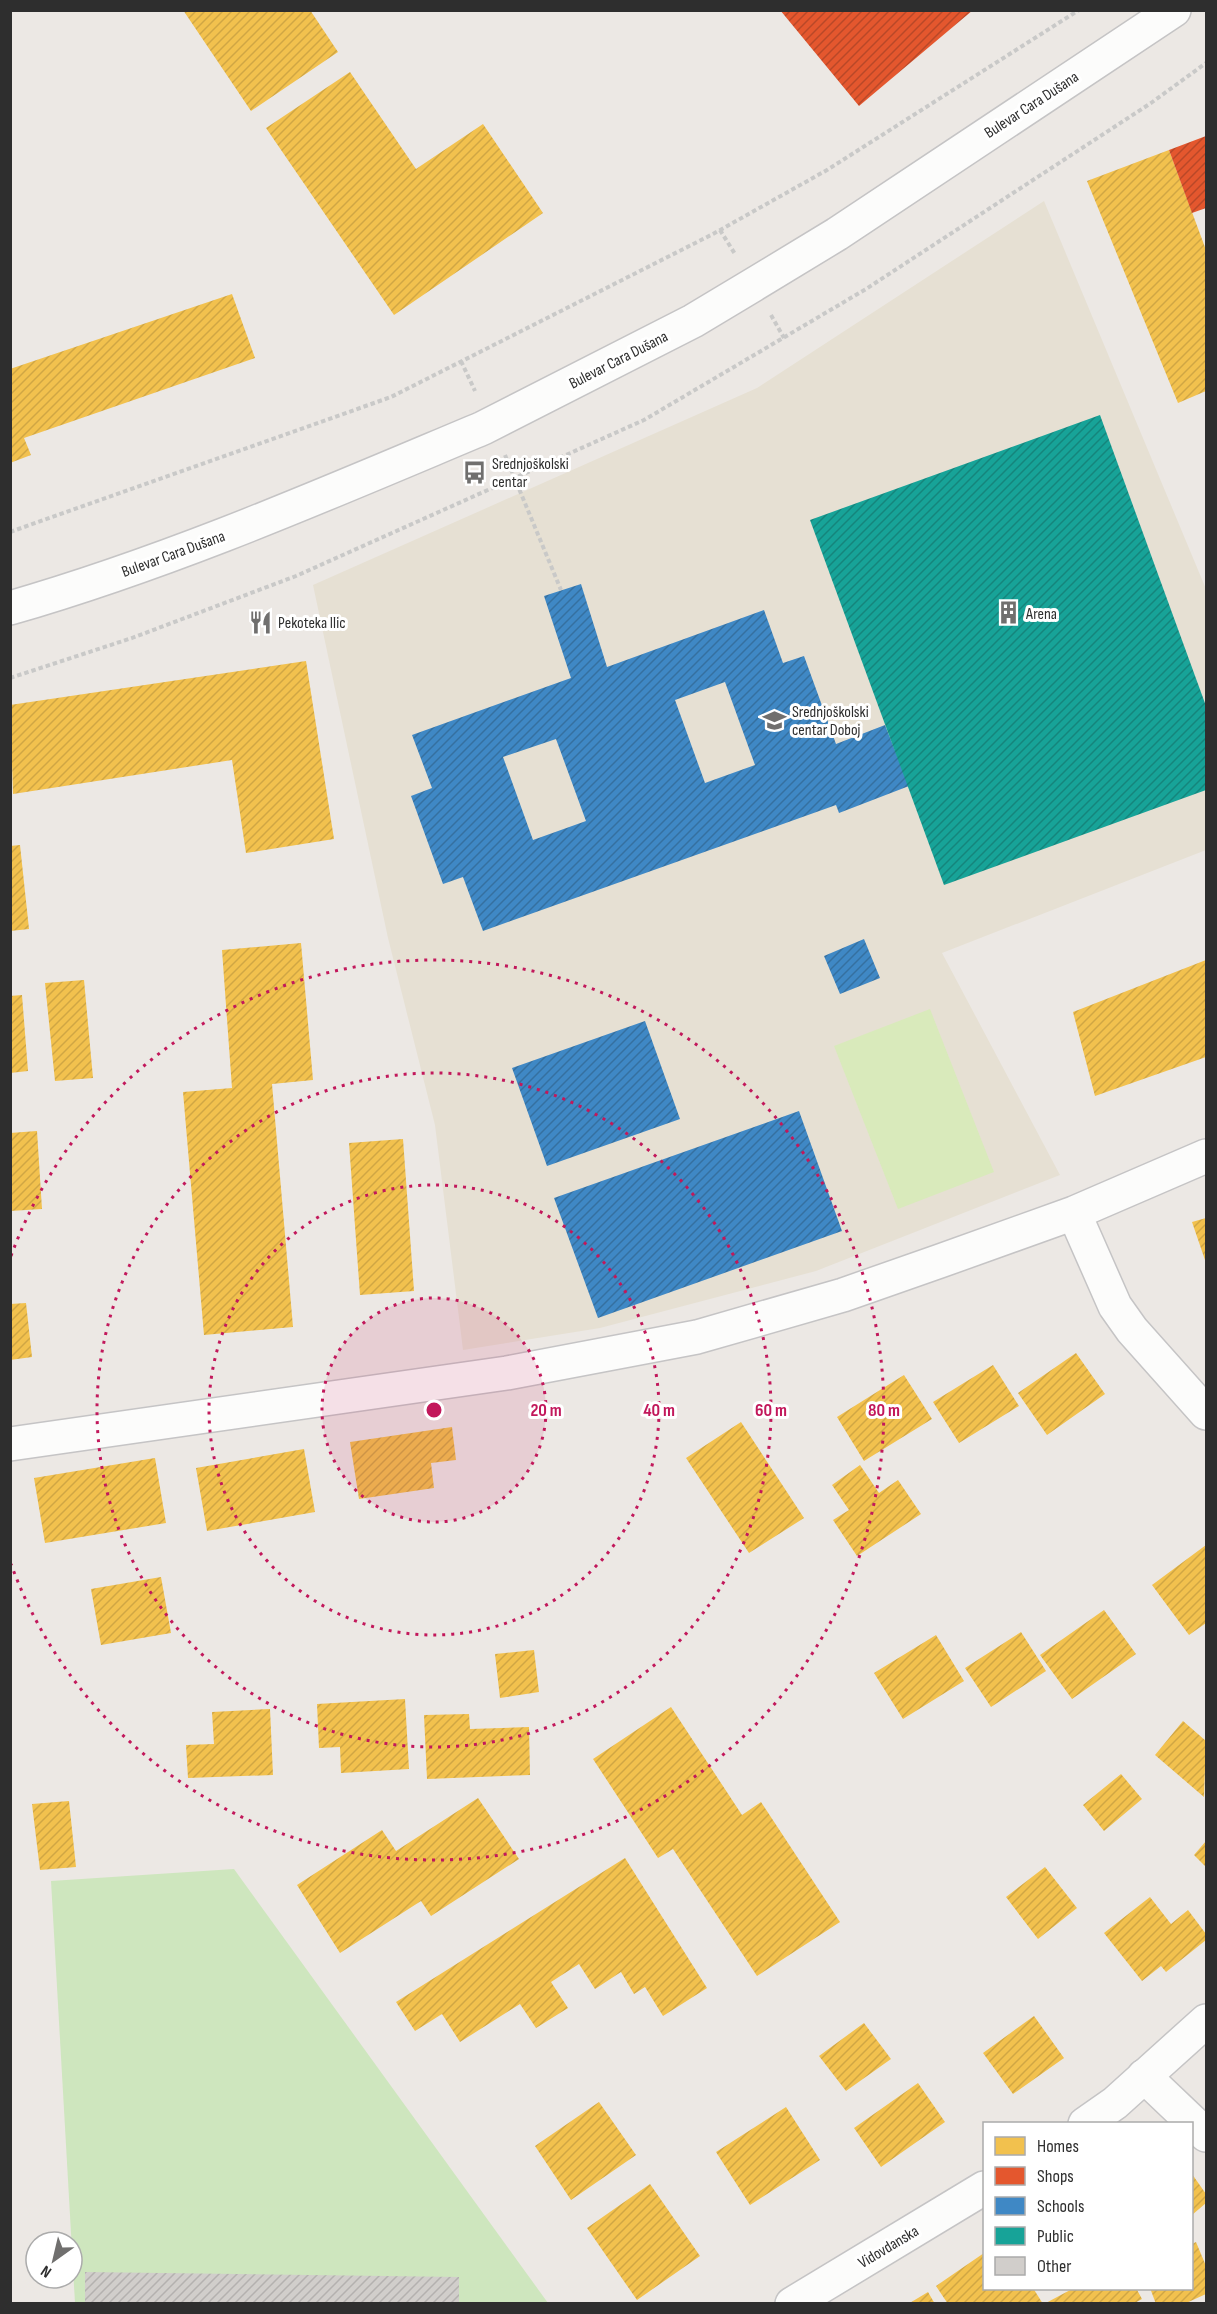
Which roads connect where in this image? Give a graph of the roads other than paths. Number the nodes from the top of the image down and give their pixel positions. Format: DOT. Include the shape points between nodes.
graph roads {
  1 [pos="1174,10"];
  2 [pos="10,608"];
  3 [pos="1206,1156"];
  4 [pos="1074,1213"];
  5 [pos="1206,1413"];
  6 [pos="10,1444"];
  7 [pos="1206,2020"];
  8 [pos="1144,2076"];
  9 [pos="1088,2122"];
  10 [pos="1192,2122"];
  11 [pos="1193,2123"];
  12 [pos="1206,2135"];
  13 [pos="983,2189"];
  14 [pos="792,2304"];
  1 -- 2 [label="street, Bulevar Cara Dušana" via="818,245 693,321 519,411 246,527"];
  3 -- 4 [label="street"];
  4 -- 5 [label="street" via="1115,1306"];
  4 -- 6 [label="street" via="843,1295 697,1337 507,1373"];
  7 -- 8 [label="street"];
  8 -- 9 [label="street"];
  8 -- 10 [label="street"];
  11 -- 12 [label="street"];
  13 -- 14 [label="street, Vidovdanska"];
}
